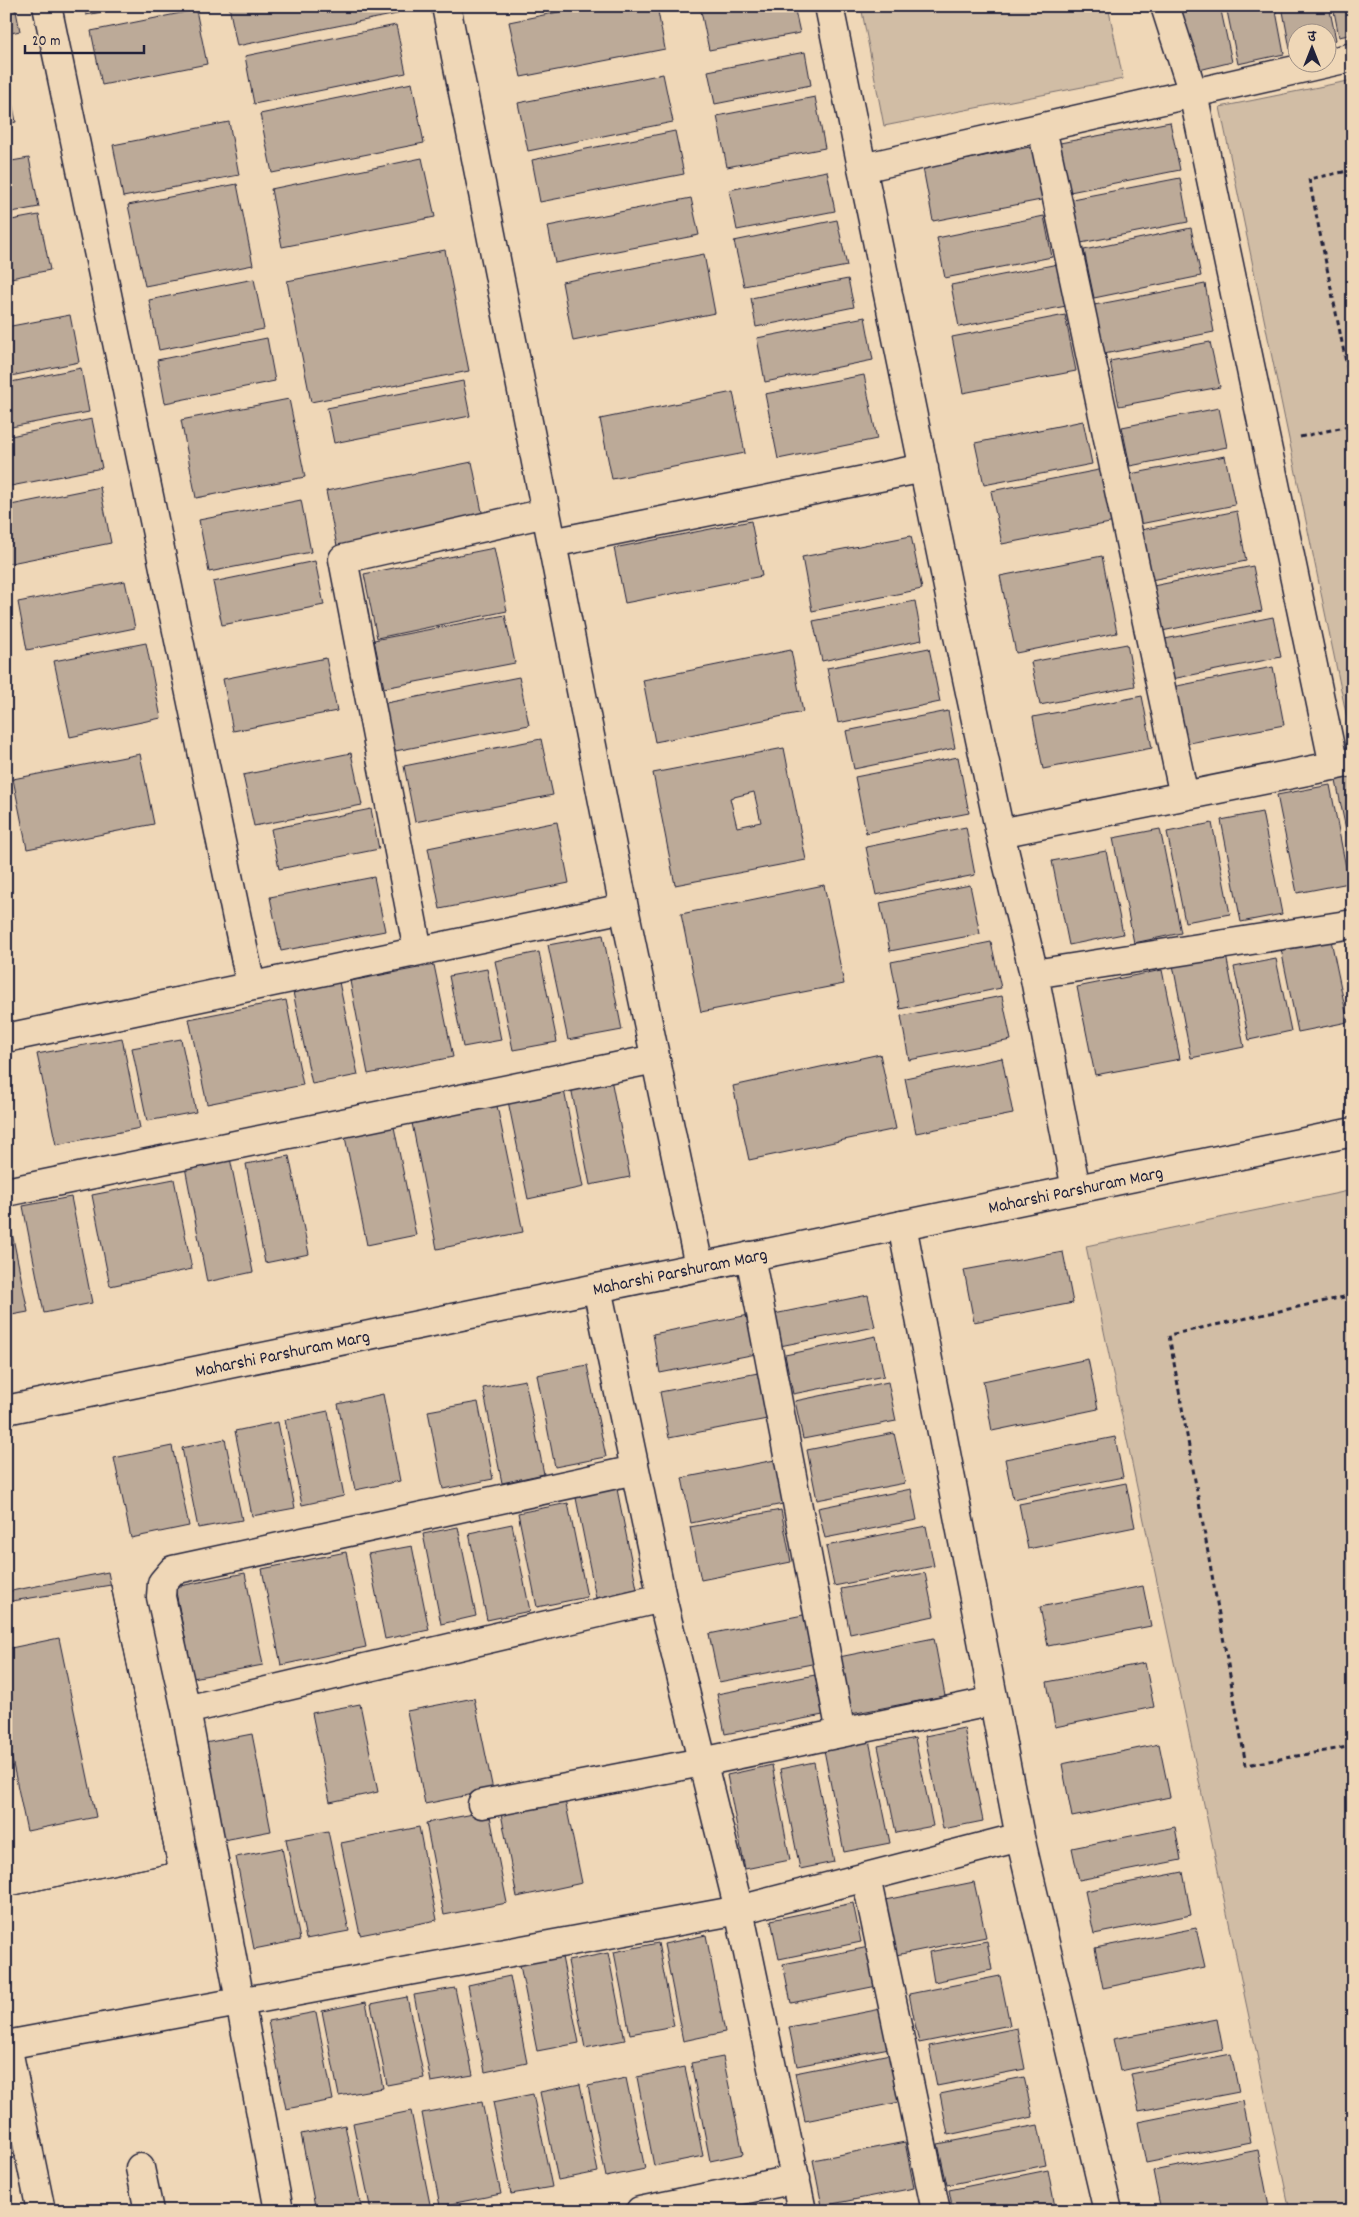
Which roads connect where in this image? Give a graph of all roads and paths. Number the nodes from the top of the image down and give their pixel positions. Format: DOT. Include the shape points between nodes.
graph roads {
  1 [pos="47,6"];
  2 [pos="446,6"];
  3 [pos="829,6"];
  4 [pos="1165,6"];
  5 [pos="1353,57"];
  6 [pos="1193,93"];
  7 [pos="1042,128"];
  8 [pos="862,168"];
  9 [pos="1353,170"];
  10 [pos="1353,397"];
  11 [pos="1353,425"];
  12 [pos="1267,445"];
  13 [pos="924,468"];
  14 [pos="546,513"];
  15 [pos="552,543"];
  16 [pos="1344,764"];
  17 [pos="1184,796"];
  18 [pos="1000,833"];
  19 [pos="624,908"];
  20 [pos="1353,924"];
  21 [pos="418,951"];
  22 [pos="1034,974"];
  23 [pos="251,986"];
  24 [pos="6,1038"];
  25 [pos="655,1059"];
  26 [pos="1353,1132"];
  27 [pos="1076,1189"];
  28 [pos="6,1192"];
  29 [pos="902,1225"];
  30 [pos="750,1256"];
  31 [pos="699,1266"];
  32 [pos="597,1288"];
  33 [pos="1353,1295"];
  34 [pos="6,1410"];
  35 [pos="635,1470"];
  36 [pos="662,1598"];
  37 [pos="994,1701"];
  38 [pos="186,1710"];
  39 [pos="841,1733"];
  40 [pos="1353,1746"];
  41 [pos="702,1762"];
  42 [pos="482,1804"];
  43 [pos="1020,1837"];
  44 [pos="866,1877"];
  45 [pos="739,1910"];
  46 [pos="239,2001"];
  47 [pos="7,2045"];
  48 [pos="140,2168"];
  49 [pos="796,2179"];
  50 [pos="42,2211"];
  51 [pos="150,2211"];
  52 [pos="279,2211"];
  53 [pos="640,2211"];
  54 [pos="802,2211"];
  55 [pos="936,2211"];
  56 [pos="1108,2211"];
  1 -- 23 [label="street"];
  2 -- 14 [label="street"];
  3 -- 8 [label="street"];
  4 -- 6 [label="street"];
  5 -- 6 [label="street"];
  6 -- 7 [label="street"];
  6 -- 12 [label="street"];
  7 -- 8 [label="street"];
  7 -- 17 [label="street"];
  8 -- 13 [label="street"];
  9 -- 10 [label="path" via="1309,179"];
  11 -- 12 [label="path"];
  12 -- 16 [label="street"];
  13 -- 15 [label="street"];
  13 -- 18 [label="street"];
  14 -- 15 [label="street"];
  14 -- 21 [label="street" via="343,559"];
  15 -- 19 [label="street"];
  16 -- 17 [label="street"];
  17 -- 18 [label="street"];
  18 -- 22 [label="street"];
  19 -- 21 [label="street"];
  19 -- 25 [label="street"];
  20 -- 22 [label="street"];
  21 -- 23 [label="street"];
  22 -- 27 [label="street"];
  23 -- 24 [label="street"];
  25 -- 28 [label="street"];
  25 -- 31 [label="street"];
  26 -- 27 [label="street, Maharshi Parshuram Marg"];
  27 -- 29 [label="street, Maharshi Parshuram Marg"];
  29 -- 30 [label="street, Maharshi Parshuram Marg"];
  29 -- 37 [label="street"];
  30 -- 31 [label="street, Maharshi Parshuram Marg"];
  30 -- 39 [label="street"];
  31 -- 32 [label="street, Maharshi Parshuram Marg"];
  32 -- 34 [label="street, Maharshi Parshuram Marg"];
  32 -- 35 [label="street"];
  33 -- 40 [label="path" via="1169,1335 1246,1765"];
  35 -- 36 [label="street"];
  35 -- 38 [label="street" via="173,1570 162,1584 161,1597"];
  36 -- 38 [label="street"];
  36 -- 41 [label="street"];
  37 -- 39 [label="street"];
  37 -- 43 [label="street"];
  38 -- 46 [label="street"];
  39 -- 41 [label="street"];
  41 -- 42 [label="street"];
  41 -- 45 [label="street"];
  43 -- 44 [label="street"];
  43 -- 56 [label="street"];
  44 -- 45 [label="street"];
  44 -- 55 [label="street"];
  45 -- 46 [label="street"];
  45 -- 49 [label="street"];
  46 -- 47 [label="street"];
  46 -- 52 [label="street"];
  47 -- 50 [label="street"];
  48 -- 51 [label="street"];
  49 -- 53 [label="street"];
  49 -- 54 [label="street"];
}
